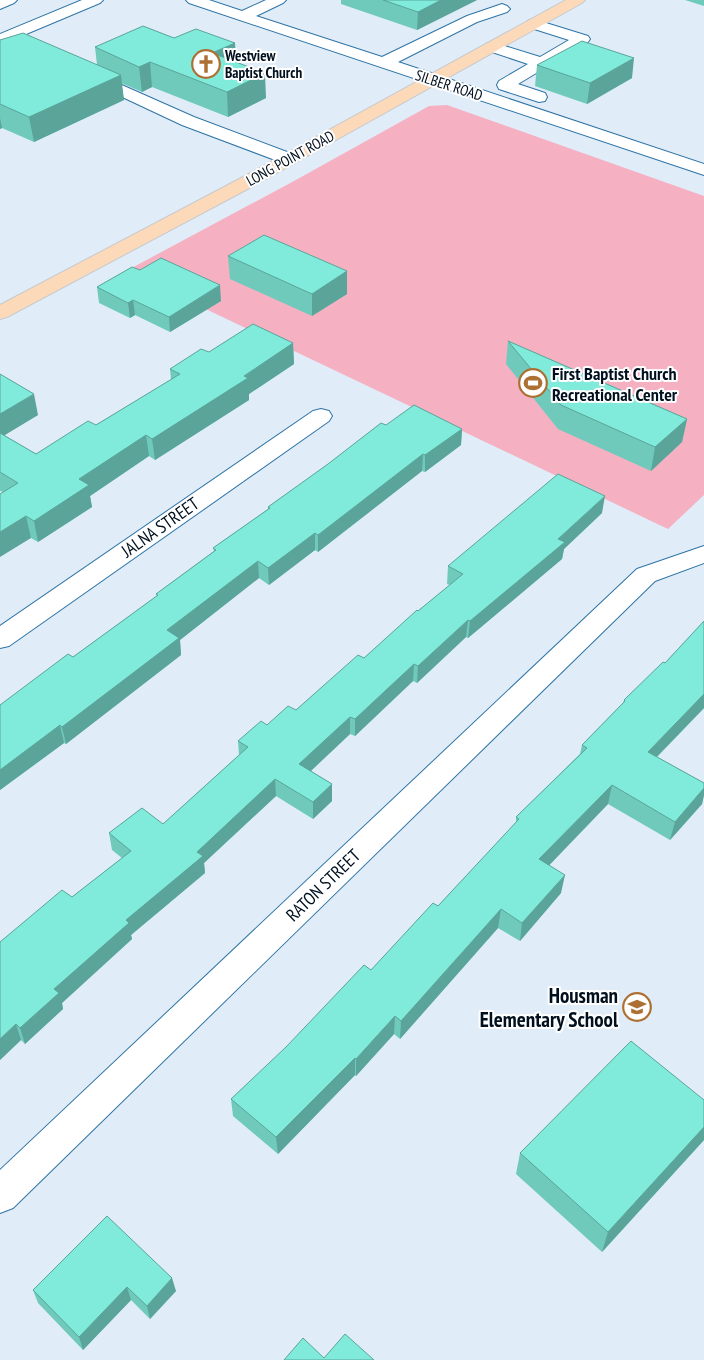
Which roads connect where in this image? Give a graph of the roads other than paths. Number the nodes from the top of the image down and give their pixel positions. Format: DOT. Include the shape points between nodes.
graph roads {
  1 [pos="9,0"];
  2 [pos="95,0"];
  3 [pos="194,0"];
  4 [pos="278,0"];
  5 [pos="578,0"];
  6 [pos="479,2"];
  7 [pos="0,4"];
  8 [pos="502,9"];
  9 [pos="243,16"];
  10 [pos="537,22"];
  11 [pos="4,34"];
  12 [pos="492,47"];
  13 [pos="384,63"];
  14 [pos="541,63"];
  15 [pos="74,69"];
  16 [pos="432,79"];
  17 [pos="511,87"];
  18 [pos="489,98"];
  19 [pos="544,117"];
  20 [pos="289,159"];
  21 [pos="704,170"];
  22 [pos="0,313"];
  23 [pos="321,416"];
  24 [pos="704,554"];
  25 [pos="0,639"];
  26 [pos="0,1195"];
  1 -- 7 [label="street"];
  2 -- 11 [label="street"];
  3 -- 9 [label="street, SILBER ROAD"];
  4 -- 9 [label="street"];
  5 -- 10 [label="main road, LONG POINT ROAD"];
  6 -- 8 [label="street"];
  8 -- 10 [label="street"];
  8 -- 13 [label="street" via="472,19"];
  9 -- 13 [label="street, SILBER ROAD"];
  10 -- 12 [label="main road, LONG POINT ROAD"];
  10 -- 14 [label="street" via="582,40"];
  12 -- 14 [label="street"];
  12 -- 16 [label="main road, LONG POINT ROAD"];
  13 -- 16 [label="street, SILBER ROAD"];
  14 -- 17 [label="street" via="505,85"];
  15 -- 20 [label="street" via="188,121"];
  16 -- 18 [label="street, SILBER ROAD"];
  16 -- 20 [label="main road, LONG POINT ROAD"];
  17 -- 18 [label="street"];
  17 -- 19 [label="street" via="560,104"];
  18 -- 19 [label="street, SILBER ROAD"];
  19 -- 21 [label="street, SILBER ROAD"];
  20 -- 22 [label="main road, LONG POINT ROAD"];
  23 -- 25 [label="street, JALNA STREET"];
  24 -- 26 [label="street, RATON STREET" via="646,575"];
}
